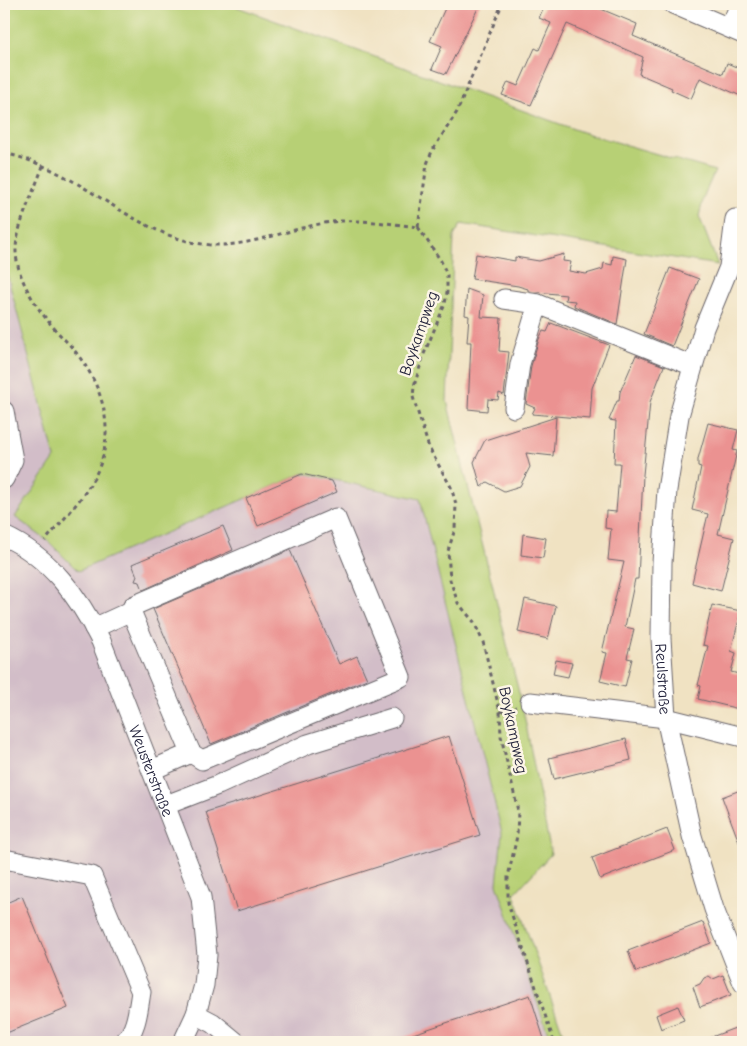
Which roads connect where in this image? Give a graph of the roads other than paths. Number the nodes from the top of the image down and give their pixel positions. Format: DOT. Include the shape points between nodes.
graph roads {
  1 [pos="673,4"];
  2 [pos="740,4"];
  3 [pos="737,31"];
  4 [pos="735,219"];
  5 [pos="504,299"];
  6 [pos="538,304"];
  7 [pos="693,366"];
  8 [pos="514,408"];
  9 [pos="4,410"];
  10 [pos="4,479"];
  11 [pos="4,536"];
  12 [pos="131,611"];
  13 [pos="94,628"];
  14 [pos="530,702"];
  15 [pos="392,718"];
  16 [pos="666,718"];
  17 [pos="743,736"];
  18 [pos="191,753"];
  19 [pos="152,770"];
  20 [pos="166,805"];
  21 [pos="4,859"];
  22 [pos="743,983"];
  23 [pos="196,1014"];
  24 [pos="124,1042"];
  25 [pos="183,1042"];
  26 [pos="236,1042"];
  1 -- 3 [label="street"];
  2 -- 3 [label="street"];
  4 -- 7 [label="street, Reulstraße" via="729,267 704,328"];
  5 -- 6 [label="street"];
  6 -- 7 [label="street"];
  6 -- 8 [label="street" via="520,364"];
  7 -- 16 [label="street, Reulstraße" via="679,416 667,490 661,638"];
  9 -- 10 [label="street" via="13,460"];
  11 -- 13 [label="street, Weusterstraße" via="34,554 71,590"];
  12 -- 13 [label="street"];
  12 -- 18 [label="street"];
  12 -- 18 [label="street" via="133,606 336,518 401,677 202,760"];
  13 -- 19 [label="street, Weusterstraße"];
  14 -- 16 [label="street"];
  15 -- 20 [label="street" via="308,744"];
  16 -- 17 [label="street"];
  16 -- 22 [label="street, Reulstraße" via="692,836 714,909"];
  18 -- 19 [label="street"];
  19 -- 20 [label="street, Weusterstraße"];
  20 -- 23 [label="street, Weusterstraße" via="201,897 206,928 208,955"];
  21 -- 24 [label="street" via="92,876 140,992 138,1012 130,1037"];
  23 -- 25 [label="street, Weusterstraße"];
  23 -- 26 [label="street"];
}
